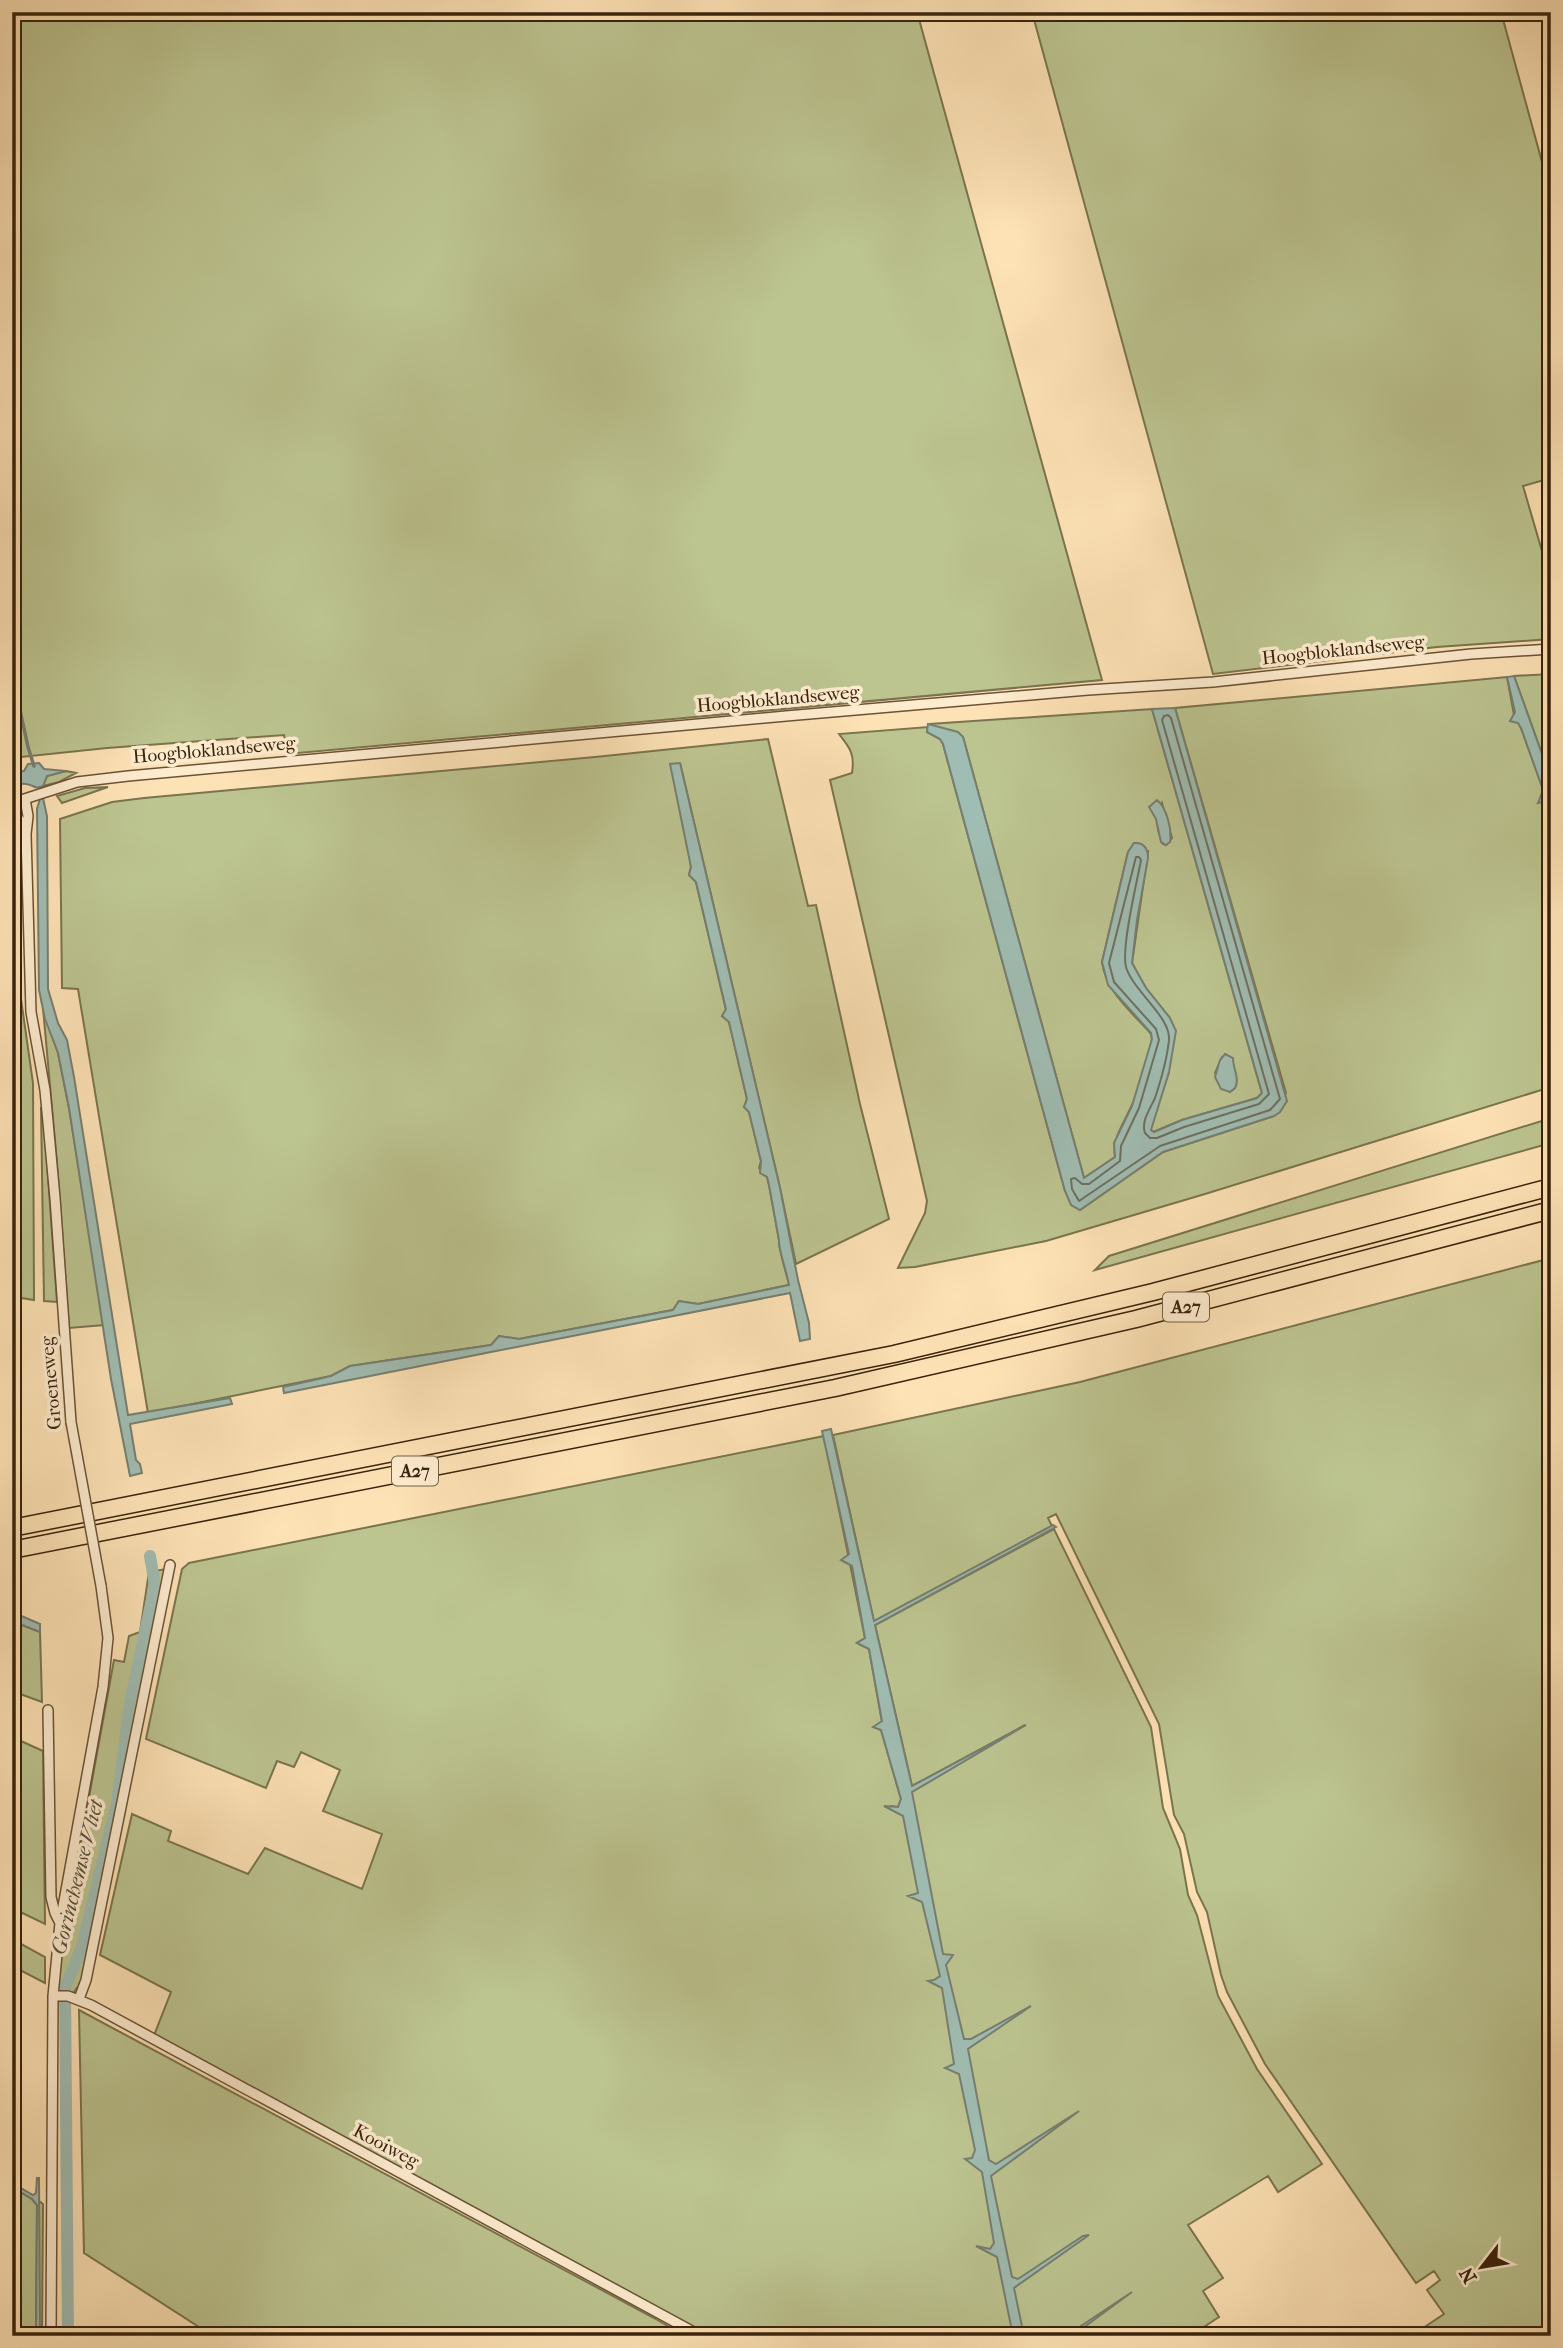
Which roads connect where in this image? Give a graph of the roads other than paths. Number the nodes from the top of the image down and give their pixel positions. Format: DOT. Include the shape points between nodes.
graph roads {
  1 [pos="1551,649"];
  2 [pos="29,797"];
  3 [pos="12,804"];
  4 [pos="26,834"];
  5 [pos="1551,1187"];
  6 [pos="1551,1210"];
  7 [pos="12,1528"];
  8 [pos="12,1550"];
  9 [pos="170,1565"];
  10 [pos="48,1710"];
  11 [pos="60,1923"];
  12 [pos="61,1996"];
  13 [pos="79,1999"];
  14 [pos="51,2336"];
  15 [pos="701,2336"];
  1 -- 2 [label="street, Hoogbloklandseweg" via="128,776 77,782"];
  2 -- 3 [label="street, Hoogbloklandseweg"];
  2 -- 4 [label="street, Groeneweg"];
  3 -- 4 [label="street, Groeneweg"];
  4 -- 11 [label="street, Groeneweg, bridge" via="31,1012 53,1171 71,1422 108,1637"];
  5 -- 7 [label="highway, A27" via="1153,1292 894,1354"];
  6 -- 8 [label="highway, A27" via="1160,1313 835,1388"];
  9 -- 13 [label="street"];
  10 -- 11 [label="street, Groeneweg" via="51,1897"];
  11 -- 12 [label="street, Groeneweg"];
  12 -- 13 [label="street, Kooiweg"];
  12 -- 14 [label="street, Groeneweg"];
  13 -- 15 [label="street, Kooiweg"];
}
